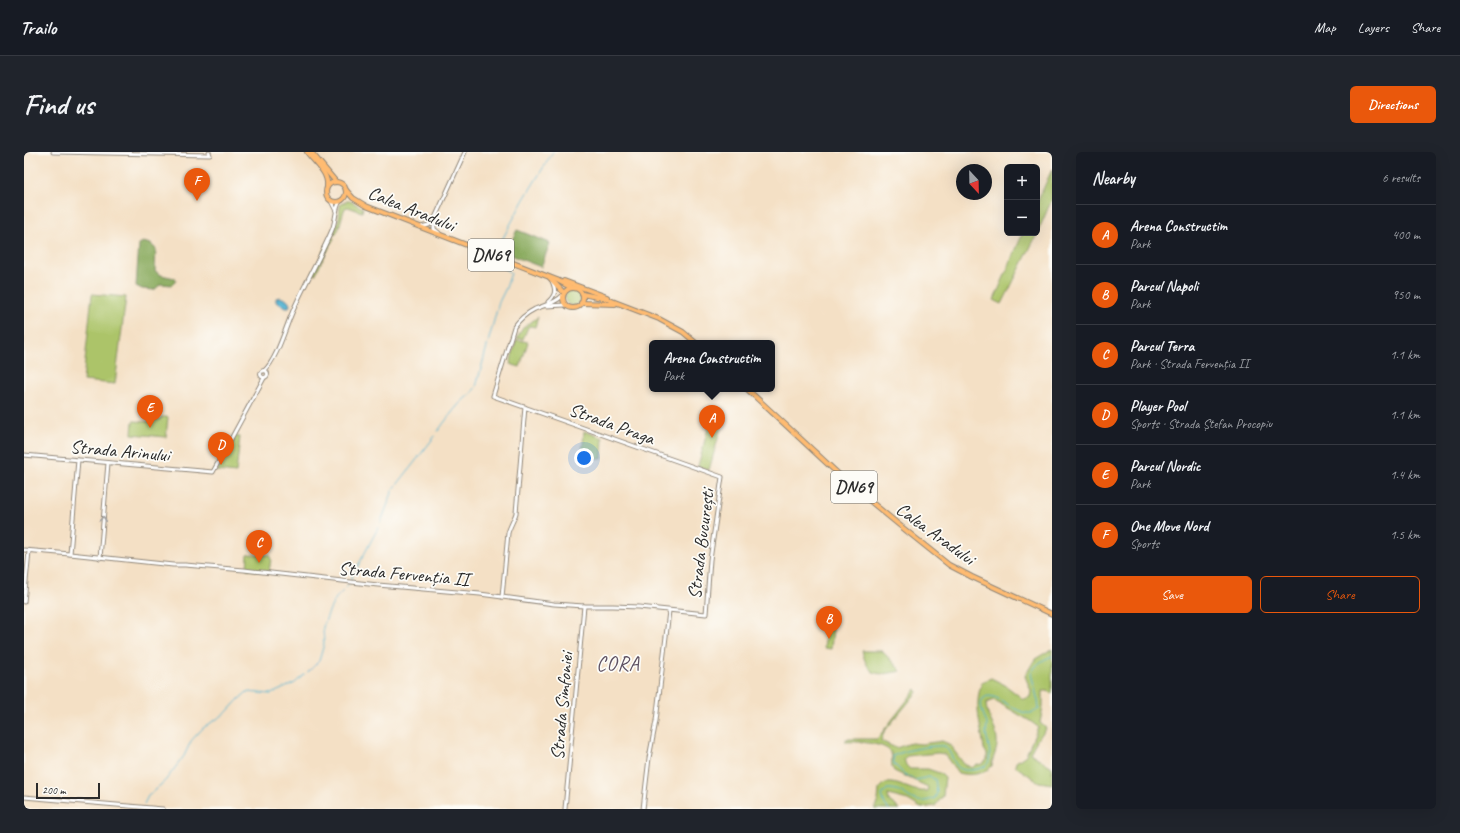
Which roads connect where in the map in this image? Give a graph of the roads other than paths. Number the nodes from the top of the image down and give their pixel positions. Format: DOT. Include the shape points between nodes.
graph roads {
  1 [pos="53,152"];
  2 [pos="307,152"];
  3 [pos="311,152"];
  4 [pos="465,152"];
  5 [pos="210,153"];
  6 [pos="336,182"];
  7 [pos="327,188"];
  8 [pos="346,190"];
  9 [pos="353,198"];
  10 [pos="330,200"];
  11 [pos="341,200"];
  12 [pos="337,213"];
  13 [pos="434,220"];
  14 [pos="418,227"];
  15 [pos="442,236"];
  16 [pos="550,278"];
  17 [pos="572,288"];
  18 [pos="564,294"];
  19 [pos="582,294"];
  20 [pos="581,303"];
  21 [pos="565,304"];
  22 [pos="619,304"];
  23 [pos="544,306"];
  24 [pos="692,340"];
  25 [pos="266,371"];
  26 [pos="263,377"];
  27 [pos="749,392"];
  28 [pos="525,407"];
  29 [pos="24,455"];
  30 [pos="78,460"];
  31 [pos="108,463"];
  32 [pos="722,477"];
  33 [pos="24,550"];
  34 [pos="29,550"];
  35 [pos="70,554"];
  36 [pos="100,558"];
  37 [pos="502,597"];
  38 [pos="24,602"];
  39 [pos="584,606"];
  40 [pos="669,611"];
  41 [pos="706,614"];
  42 [pos="1052,614"];
  43 [pos="24,797"];
  44 [pos="163,809"];
  45 [pos="565,809"];
  46 [pos="643,809"];
  1 -- 5 [label="street"];
  2 -- 7 [label="main road" via="324,174 328,182"];
  3 -- 6 [label="main road, DN69"];
  4 -- 13 [label="street"];
  6 -- 7 [label="main road"];
  6 -- 8 [label="main road, DN69"];
  7 -- 10 [label="main road" via="326,194"];
  8 -- 9 [label="main road, Calea Aradului / DN69"];
  8 -- 11 [label="main road"];
  9 -- 11 [label="main road, Calea Aradului"];
  9 -- 14 [label="main road, Calea Aradului / DN69" via="366,206"];
  10 -- 11 [label="main road"];
  10 -- 12 [label="street"];
  11 -- 12 [label="street"];
  12 -- 25 [label="street" via="330,235"];
  13 -- 14 [label="street" via="429,226"];
  13 -- 15 [label="street" via="434,229"];
  14 -- 15 [label="main road, Calea Aradului / DN69"];
  15 -- 16 [label="main road, Calea Aradului / DN69"];
  16 -- 17 [label="main road, Calea Aradului / DN69"];
  16 -- 18 [label="main road, Calea Aradului / DN69"];
  16 -- 22 [label="main road, DN69" via="599,294"];
  16 -- 23 [label="street" via="555,293"];
  17 -- 18 [label="main road"];
  17 -- 19 [label="main road, DN69"];
  18 -- 21 [label="main road"];
  18 -- 23 [label="street"];
  19 -- 20 [label="main road"];
  19 -- 22 [label="main road, DN69"];
  20 -- 21 [label="main road, DN69" via="575,308"];
  20 -- 22 [label="main road, DN69"];
  21 -- 23 [label="street"];
  22 -- 24 [label="main road, DN69" via="666,322"];
  23 -- 28 [label="street, Strada Praga" via="526,315 514,327 493,396"];
  25 -- 26 [label="street" via="267,376"];
  25 -- 26 [label="street" via="261,372"];
  26 -- 31 [label="street, Strada Arinului" via="214,472"];
  27 -- 42 [label="main road, Calea Aradului / DN69" via="864,496 949,565"];
  28 -- 32 [label="street, Strada Praga"];
  28 -- 37 [label="street" via="516,513 508,533"];
  29 -- 30 [label="street, Strada Arinului"];
  30 -- 31 [label="street, Strada Arinului"];
  30 -- 35 [label="street"];
  36 -- 31 [label="street, one-way"];
  32 -- 41 [label="street, Strada București" via="710,560"];
  33 -- 34 [label="street, Strada Fervenția II"];
  34 -- 35 [label="street, Strada Fervenția II"];
  34 -- 38 [label="street"];
  35 -- 36 [label="street, Strada Fervenția II"];
  36 -- 37 [label="street, Strada Fervenția II"];
  37 -- 39 [label="street, Strada Fervenția II"];
  39 -- 40 [label="street, Strada Fervenția II"];
  39 -- 45 [label="street, Strada Simfoniei"];
  40 -- 41 [label="street, Strada Fervenția II"];
  40 -- 46 [label="street"];
  43 -- 44 [label="street"];
}
